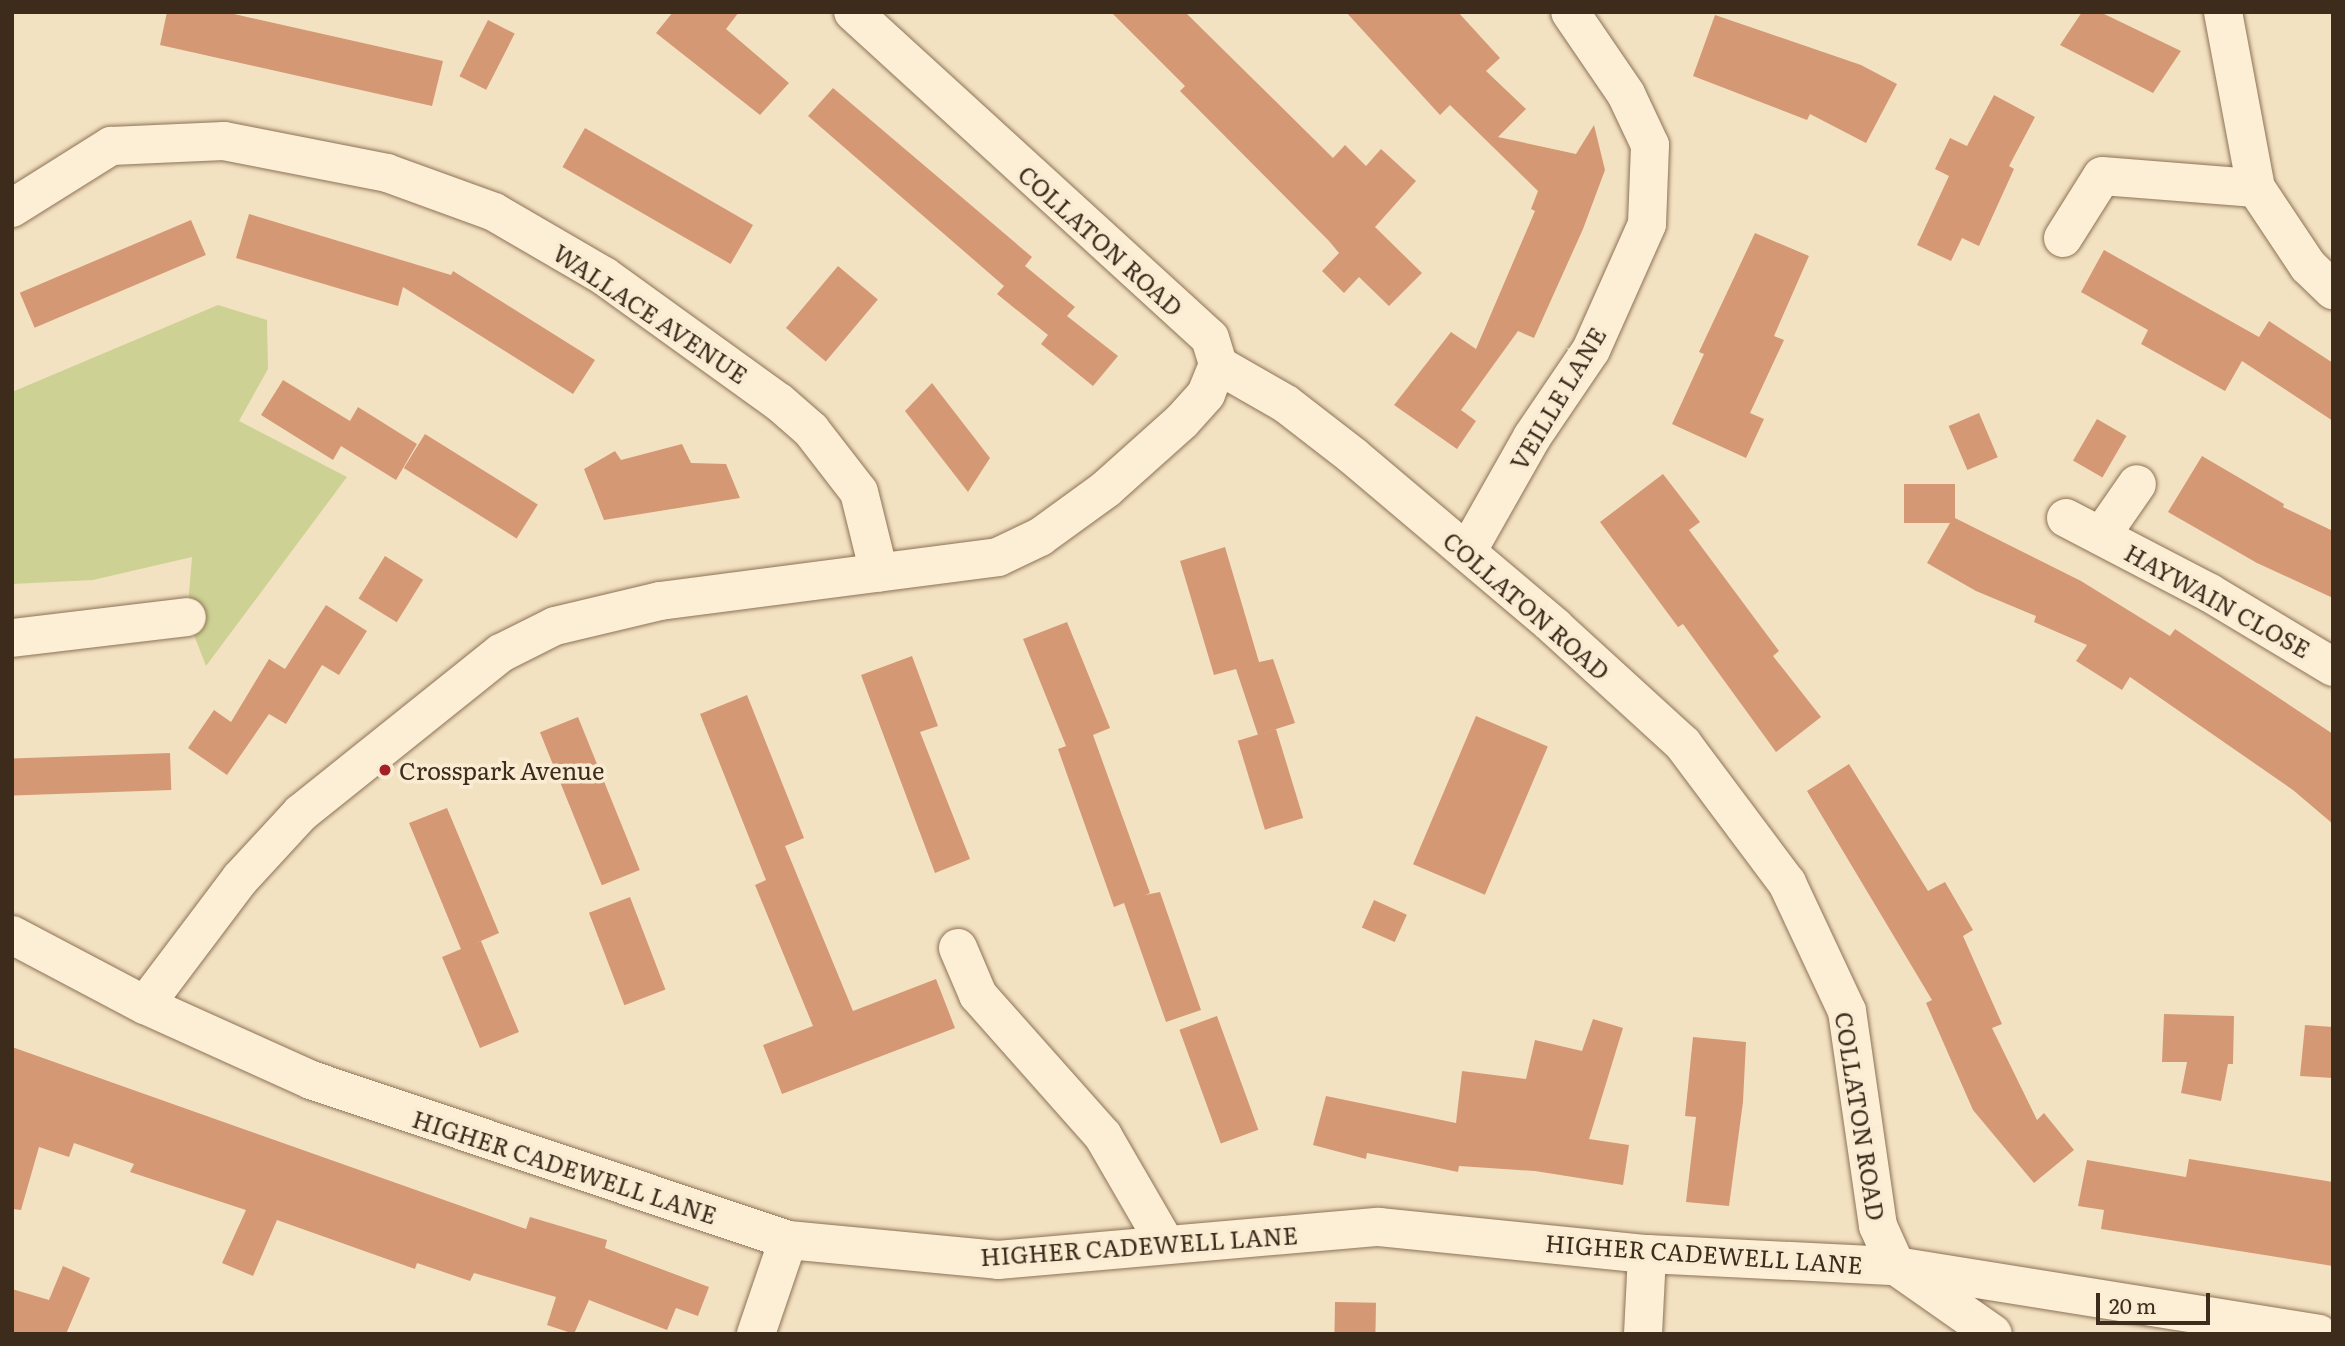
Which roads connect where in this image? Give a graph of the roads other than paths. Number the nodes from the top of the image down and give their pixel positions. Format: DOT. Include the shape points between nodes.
graph roads {
  1 [pos="853,12"];
  2 [pos="1570,12"];
  3 [pos="2223,12"];
  4 [pos="2256,188"];
  5 [pos="12,208"];
  6 [pos="2063,238"];
  7 [pos="2333,290"];
  8 [pos="1218,365"];
  9 [pos="2137,484"];
  10 [pos="2066,518"];
  11 [pos="2101,536"];
  12 [pos="1467,552"];
  13 [pos="878,573"];
  14 [pos="187,617"];
  15 [pos="12,638"];
  16 [pos="2333,667"];
  17 [pos="12,935"];
  18 [pos="958,948"];
  19 [pos="145,1005"];
  20 [pos="788,1240"];
  21 [pos="1165,1243"];
  22 [pos="1647,1254"];
  23 [pos="1896,1266"];
  24 [pos="756,1334"];
  25 [pos="1643,1334"];
  26 [pos="1993,1334"];
  27 [pos="2319,1334"];
  1 -- 8 [label="street, COLLATON ROAD" via="1210,338"];
  2 -- 12 [label="street, VEILLE LANE" via="1626,94 1650,145 1647,224 1591,350 1532,437"];
  3 -- 4 [label="street"];
  4 -- 6 [label="street" via="2102,176"];
  4 -- 7 [label="street" via="2308,266"];
  5 -- 13 [label="street, WALLACE AVENUE" via="111,146 223,141 387,173 494,212 604,276 811,430 859,492"];
  8 -- 12 [label="street, COLLATON ROAD" via="1286,404"];
  8 -- 13 [label="street" via="1206,394 1182,421 1106,489 1041,537 998,557"];
  9 -- 11 [label="street, HAYWAIN CLOSE"];
  10 -- 11 [label="street, HAYWAIN CLOSE"];
  11 -- 16 [label="street, HAYWAIN CLOSE" via="2315,652"];
  12 -- 23 [label="street, COLLATON ROAD" via="1682,744 1787,883 1847,1011 1878,1226"];
  13 -- 19 [label="street" via="660,601 555,626 500,653 301,813 240,879"];
  14 -- 15 [label="street"];
  17 -- 19 [label="street, HIGHER CADEWELL LANE"];
  18 -- 21 [label="street" via="978,995 1103,1136"];
  19 -- 20 [label="street, HIGHER CADEWELL LANE" via="311,1080"];
  20 -- 21 [label="street, HIGHER CADEWELL LANE" via="998,1260"];
  20 -- 24 [label="street"];
  21 -- 22 [label="street, HIGHER CADEWELL LANE" via="1379,1227"];
  22 -- 23 [label="street, HIGHER CADEWELL LANE"];
  22 -- 25 [label="street"];
  23 -- 26 [label="street"];
  23 -- 27 [label="street, HIGHER CADEWELL LANE"];
}
